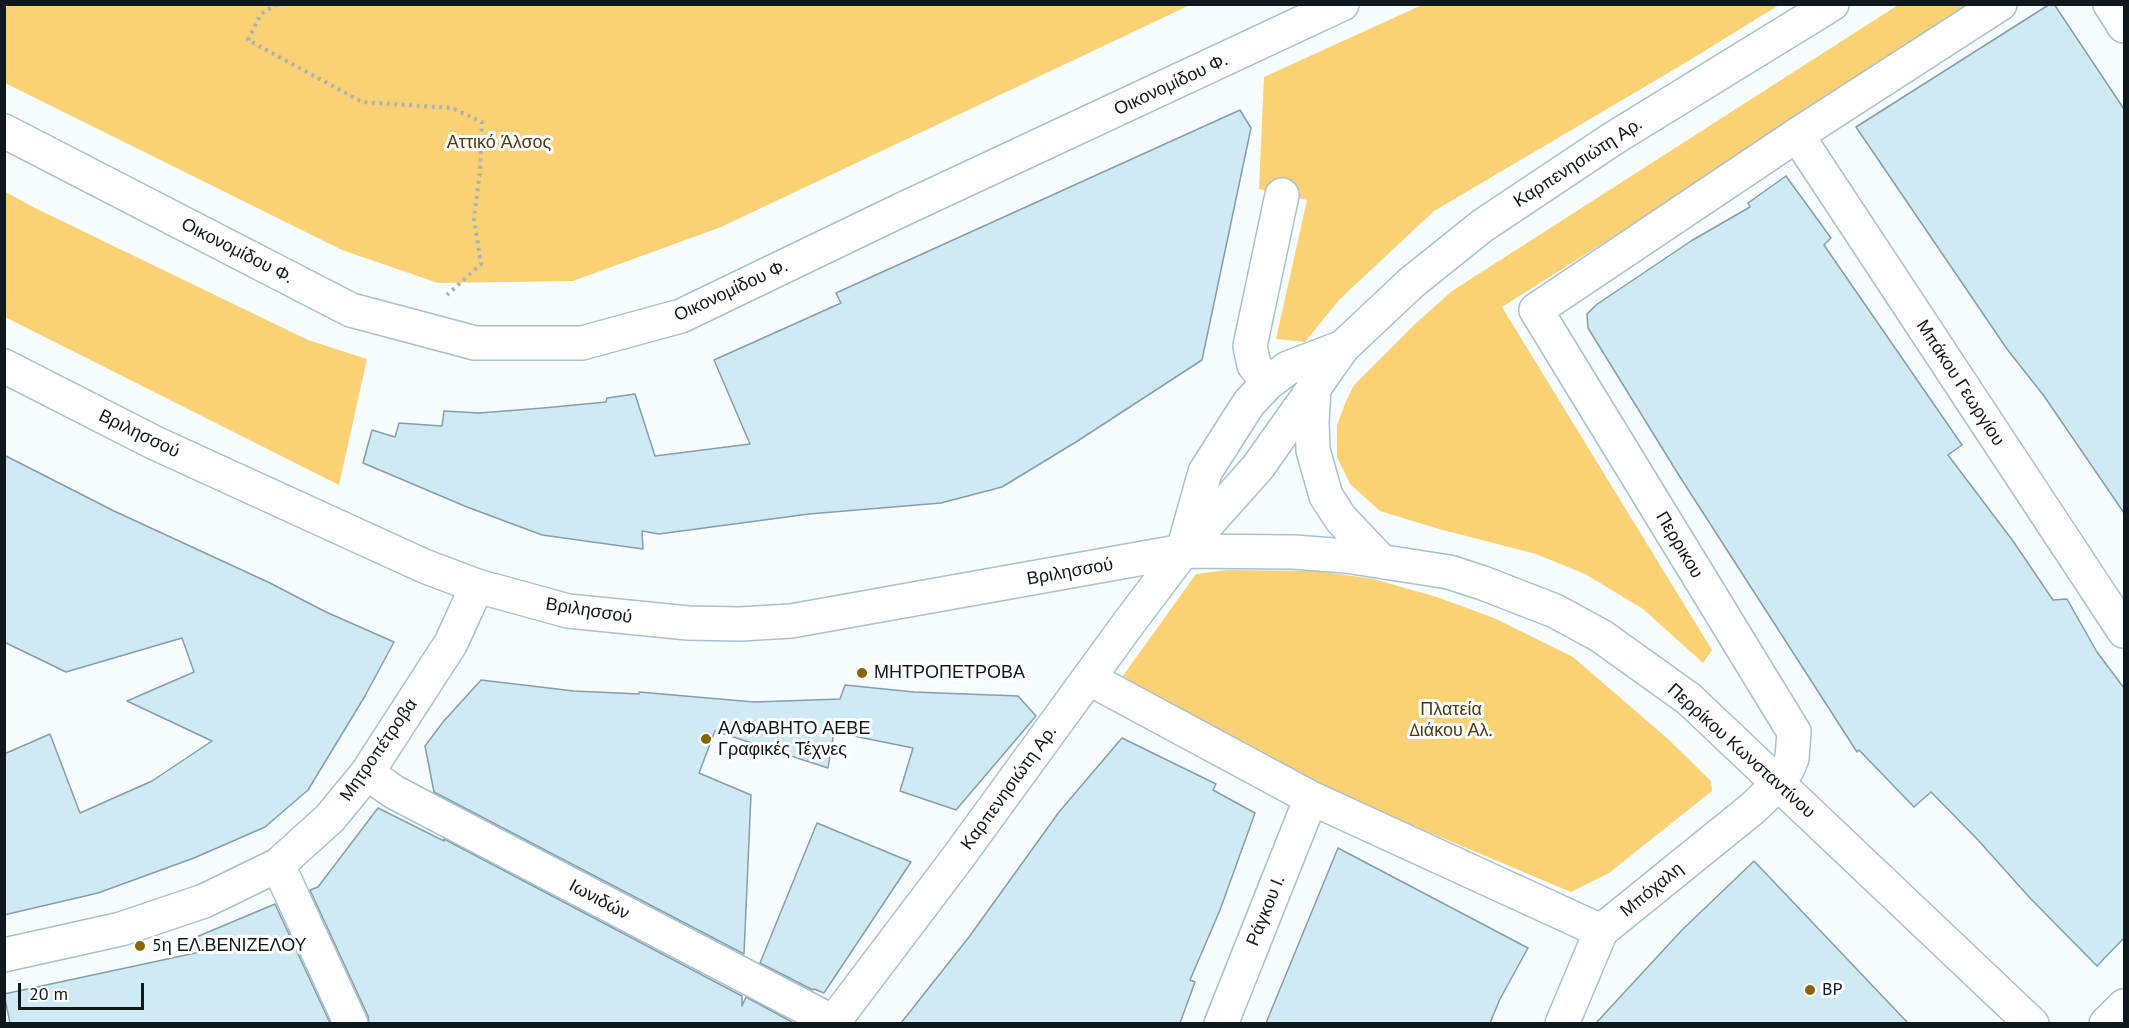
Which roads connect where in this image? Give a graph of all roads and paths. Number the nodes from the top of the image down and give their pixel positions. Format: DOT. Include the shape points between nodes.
graph roads {
  1 [pos="277,4"];
  2 [pos="1342,4"];
  3 [pos="1832,4"];
  4 [pos="2000,4"];
  5 [pos="2109,4"];
  6 [pos="2124,26"];
  7 [pos="4,131"];
  8 [pos="1797,135"];
  9 [pos="1282,195"];
  10 [pos="409,326"];
  11 [pos="1343,347"];
  12 [pos="4,366"];
  13 [pos="1268,383"];
  14 [pos="1314,387"];
  15 [pos="1183,551"];
  16 [pos="1381,561"];
  17 [pos="477,586"];
  18 [pos="2124,631"];
  19 [pos="1090,679"];
  20 [pos="367,773"];
  21 [pos="1778,784"];
  22 [pos="1311,798"];
  23 [pos="278,865"];
  24 [pos="1601,931"];
  25 [pos="4,955"];
  26 [pos="2124,1006"];
  27 [pos="351,1023"];
  28 [pos="833,1023"];
  29 [pos="1221,1023"];
  30 [pos="1562,1023"];
  31 [pos="2032,1023"];
  32 [pos="2106,1023"];
  1 -- 10 [label="path" via="261,14 248,40 362,102 452,108 482,122 474,219 481,264"];
  2 -- 10 [label="street, Οικονομίδου Φ." via="681,316 582,342 475,343"];
  3 -- 11 [label="street, Καρπενησιώτη Αρ." via="1614,138 1482,226 1411,283"];
  4 -- 8 [label="street"];
  5 -- 6 [label="street"];
  7 -- 10 [label="street, Οικονομίδου Φ." via="351,310"];
  8 -- 18 [label="street, Μπάκου Γεωργίου"];
  8 -- 21 [label="street, Περρικου" via="1536,310 1791,726 1792,758"];
  9 -- 13 [label="street" via="1250,346 1254,365"];
  11 -- 13 [label="street, Καρπενησιώτη Αρ." via="1288,368"];
  11 -- 14 [label="street, Καρπενησιώτη Αρ."];
  12 -- 17 [label="street, Βριλησσού" via="155,443 424,566"];
  13 -- 15 [label="street, Καρπενησιώτη Αρ." via="1249,403 1205,472"];
  14 -- 15 [label="street, Καρπενησιώτη Αρ." via="1258,466"];
  14 -- 16 [label="street" via="1313,450 1326,496 1341,519"];
  15 -- 16 [label="street, Περρίκου Κωνσταντίνου" via="1294,552"];
  15 -- 17 [label="street, Βριλησσού" via="760,624 688,623 568,612"];
  15 -- 19 [label="street, Καρπενησιώτη Αρ."];
  16 -- 21 [label="street, Περρίκου Κωνσταντίνου" via="1439,569 1484,583 1555,611 1601,636 1689,699"];
  17 -- 20 [label="street, Μητροπέτροβα" via="451,643"];
  19 -- 22 [label="street"];
  19 -- 28 [label="street, Καρπενησιώτη Αρ."];
  20 -- 23 [label="street, Μητροπέτροβα" via="330,819"];
  20 -- 28 [label="street, Ιωνιδών" via="404,798"];
  21 -- 24 [label="street, Μπόχαλη"];
  21 -- 31 [label="street, Περρίκου Κωνσταντίνου"];
  22 -- 24 [label="street"];
  22 -- 29 [label="street, Ράγκου Ι."];
  23 -- 25 [label="street, Μητροπέτροβα" via="204,901 121,929"];
  23 -- 27 [label="street"];
  24 -- 30 [label="street, Μπόχαλη"];
  26 -- 32 [label="street"];
}
